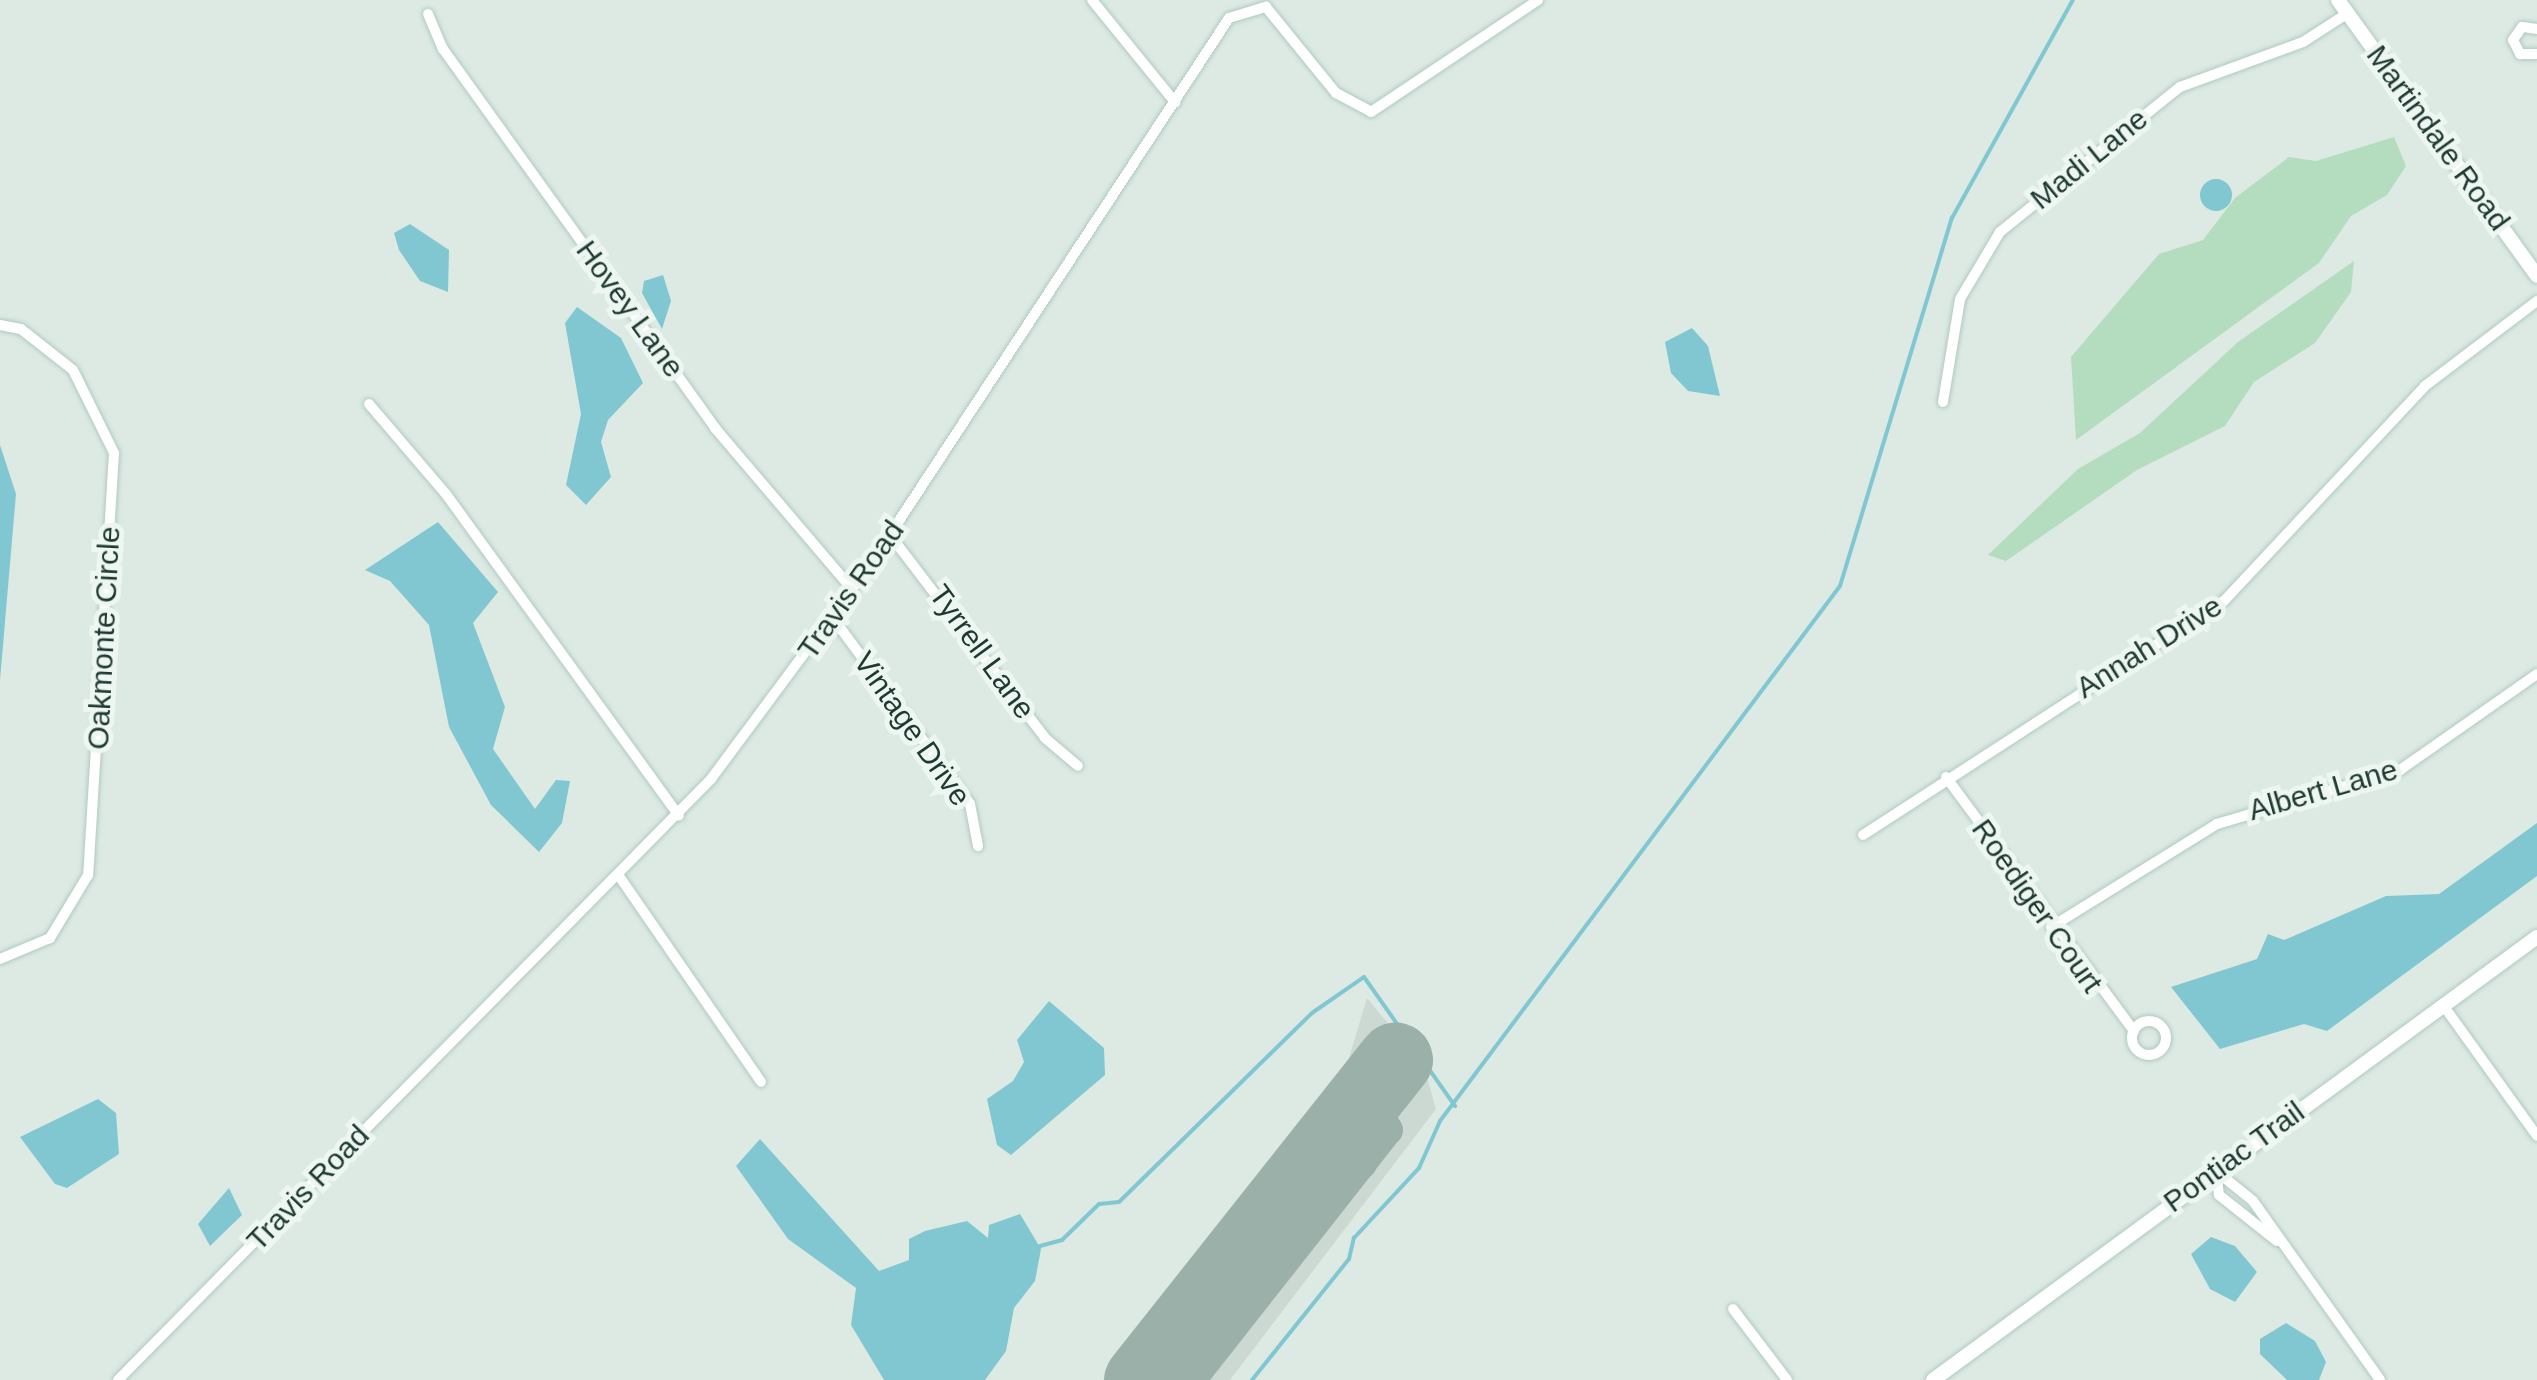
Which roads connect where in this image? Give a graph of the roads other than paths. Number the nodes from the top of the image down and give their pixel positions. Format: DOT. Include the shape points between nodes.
graph roads {
  1 [pos="1092,0"];
  2 [pos="1265,0"];
  3 [pos="1538,0"];
  4 [pos="2338,0"];
  5 [pos="2348,13"];
  6 [pos="428,14"];
  7 [pos="1275,14"];
  8 [pos="2537,28"];
  9 [pos="2537,54"];
  10 [pos="1176,102"];
  11 [pos="2537,276"];
  12 [pos="2537,301"];
  13 [pos="0,325"];
  14 [pos="1943,402"];
  15 [pos="369,404"];
  16 [pos="890,535"];
  17 [pos="852,589"];
  18 [pos="832,618"];
  19 [pos="2537,674"];
  20 [pos="1078,766"];
  21 [pos="1946,777"];
  22 [pos="679,816"];
  23 [pos="1863,835"];
  24 [pos="978,846"];
  25 [pos="619,876"];
  26 [pos="2052,926"];
  27 [pos="2537,936"];
  28 [pos="0,958"];
  29 [pos="2443,1006"];
  30 [pos="2134,1031"];
  31 [pos="761,1082"];
  32 [pos="2537,1136"];
  33 [pos="2216,1171"];
  34 [pos="2278,1242"];
  35 [pos="1733,1309"];
  36 [pos="118,1380"];
  37 [pos="1787,1380"];
  38 [pos="1933,1380"];
  39 [pos="2380,1380"];
  1 -- 10 [label="street"];
  2 -- 7 [label="street"];
  3 -- 7 [label="street" via="1371,112 1336,93"];
  4 -- 5 [label="main road, Martindale Road"];
  5 -- 11 [label="main road, Martindale Road"];
  5 -- 14 [label="street, Madi Lane" via="2303,42 2180,88 2000,232 1960,298"];
  6 -- 17 [label="street, Hovey Lane" via="715,428"];
  7 -- 10 [label="street, Travis Road" via="1258,6 1229,18"];
  8 -- 9 [label="street" via="2522,27 2513,40 2520,54"];
  10 -- 16 [label="street, Travis Road"];
  12 -- 21 [label="street, Annah Drive" via="2425,386 2224,601"];
  13 -- 28 [label="street, Oakmonte Circle" via="21,329 73,370 97,402 114,452 88,875 50,938"];
  15 -- 22 [label="street" via="446,494"];
  16 -- 17 [label="street, Travis Road"];
  16 -- 20 [label="street, Tyrrell Lane" via="1044,738"];
  17 -- 18 [label="street, Travis Road"];
  18 -- 22 [label="street, Travis Road"];
  18 -- 24 [label="street, Vintage Drive" via="970,804"];
  19 -- 26 [label="street, Albert Lane" via="2400,770 2217,824"];
  21 -- 23 [label="street, Annah Drive"];
  21 -- 26 [label="street, Roediger Court"];
  22 -- 25 [label="street, Travis Road"];
  25 -- 31 [label="street"];
  25 -- 36 [label="street, Travis Road"];
  26 -- 30 [label="street, Roediger Court"];
  27 -- 29 [label="main road, Pontiac Trail"];
  29 -- 32 [label="street"];
  29 -- 33 [label="main road, Pontiac Trail"];
  33 -- 34 [label="street" via="2254,1201"];
  33 -- 34 [label="street" via="2218,1196"];
  33 -- 38 [label="main road, Pontiac Trail"];
  34 -- 39 [label="street"];
  35 -- 37 [label="street"];
}
